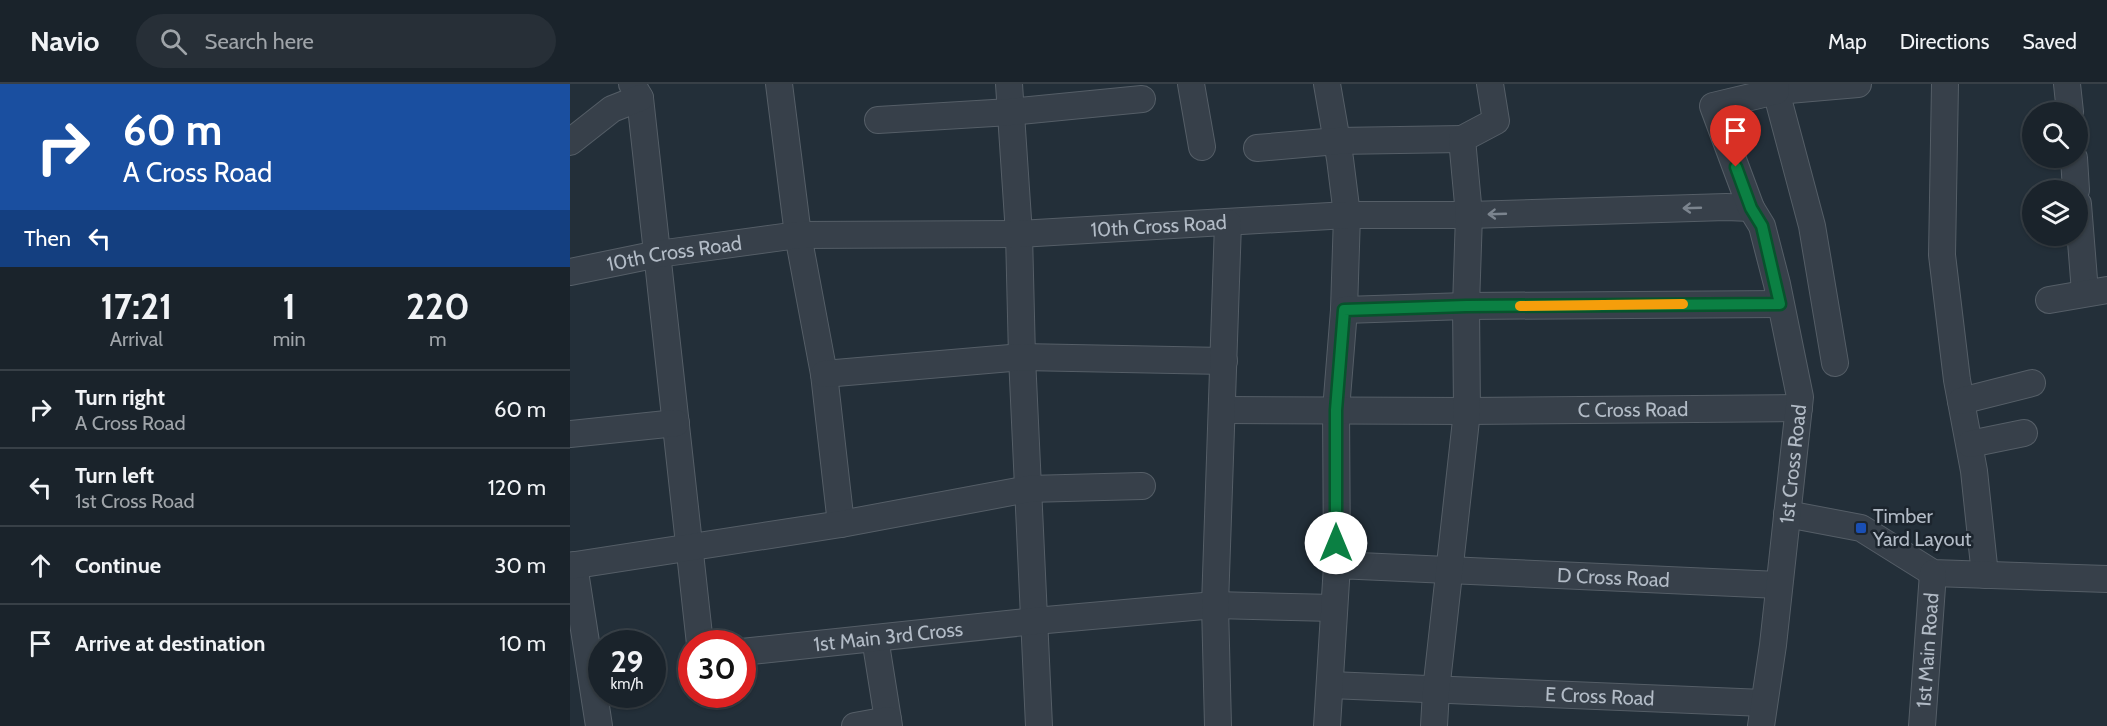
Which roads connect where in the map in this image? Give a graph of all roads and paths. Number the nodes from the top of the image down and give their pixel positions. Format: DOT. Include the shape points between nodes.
graph roads {
  1 [pos="779,84"];
  2 [pos="1009,84"];
  3 [pos="1191,84"];
  4 [pos="1328,84"];
  5 [pos="1490,84"];
  6 [pos="1858,84"];
  7 [pos="1945,84"];
  8 [pos="2067,84"];
  9 [pos="1776,88"];
  10 [pos="636,91"];
  11 [pos="1709,95"];
  12 [pos="1142,99"];
  13 [pos="2069,102"];
  14 [pos="1010,112"];
  15 [pos="878,120"];
  16 [pos="1462,139"];
  17 [pos="1337,141"];
  18 [pos="570,142"];
  19 [pos="1202,147"];
  20 [pos="1257,148"];
  21 [pos="1751,208"];
  22 [pos="1347,215"];
  23 [pos="1469,215"];
  24 [pos="1228,223"];
  25 [pos="798,234"];
  26 [pos="1019,234"];
  27 [pos="2087,246"];
  28 [pos="658,254"];
  29 [pos="570,272"];
  30 [pos="2096,291"];
  31 [pos="2049,300"];
  32 [pos="1780,304"];
  33 [pos="1466,306"];
  34 [pos="1344,310"];
  35 [pos="1022,357"];
  36 [pos="1224,361"];
  37 [pos="1835,363"];
  38 [pos="824,374"];
  39 [pos="2032,383"];
  40 [pos="1961,401"];
  41 [pos="1799,408"];
  42 [pos="1222,410"];
  43 [pos="1336,410"];
  44 [pos="1467,411"];
  45 [pos="676,423"];
  46 [pos="2024,433"];
  47 [pos="570,434"];
  48 [pos="1970,444"];
  49 [pos="1142,486"];
  50 [pos="1028,489"];
  51 [pos="1787,514"];
  52 [pos="841,524"];
  53 [pos="690,547"];
  54 [pos="1336,565"];
  55 [pos="572,566"];
  56 [pos="1448,570"];
  57 [pos="1933,573"];
  58 [pos="1986,575"];
  59 [pos="2107,579"];
  60 [pos="1779,585"];
  61 [pos="1215,605"];
  62 [pos="1334,608"];
  63 [pos="1035,621"];
  64 [pos="699,630"];
  65 [pos="875,638"];
  66 [pos="756,651"];
  67 [pos="1330,685"];
  68 [pos="1436,691"];
  69 [pos="1763,714"];
  70 [pos="889,723"];
  71 [pos="599,726"];
  72 [pos="855,726"];
  73 [pos="1039,726"];
  74 [pos="1218,726"];
  75 [pos="1327,726"];
  76 [pos="1434,726"];
  77 [pos="1922,726"];
  1 -- 25 [label="street"];
  2 -- 14 [label="street"];
  3 -- 19 [label="street"];
  4 -- 17 [label="street"];
  5 -- 16 [label="street" via="1496,121"];
  6 -- 9 [label="street"];
  7 -- 40 [label="street" via="1942,255"];
  8 -- 13 [label="street"];
  9 -- 11 [label="street"];
  9 -- 37 [label="street" via="1812,226"];
  10 -- 18 [label="street"];
  10 -- 28 [label="street"];
  11 -- 21 [label="street, 1st Cross Road"];
  12 -- 14 [label="street"];
  14 -- 15 [label="street"];
  14 -- 26 [label="street"];
  16 -- 17 [label="street"];
  16 -- 23 [label="street"];
  17 -- 20 [label="street"];
  17 -- 22 [label="street"];
  21 -- 23 [label="street, 10th Cross Road, one-way"];
  21 -- 32 [label="street, 1st Cross Road" via="1762,226"];
  22 -- 23 [label="street, 10th Cross Road"];
  22 -- 24 [label="street, 10th Cross Road"];
  22 -- 34 [label="street"];
  23 -- 33 [label="street"];
  24 -- 26 [label="street, 10th Cross Road"];
  24 -- 36 [label="street"];
  25 -- 26 [label="street, 10th Cross Road"];
  25 -- 28 [label="street, 10th Cross Road"];
  25 -- 38 [label="street"];
  26 -- 35 [label="street"];
  27 -- 30 [label="street"];
  28 -- 29 [label="street, 10th Cross Road"];
  28 -- 45 [label="street"];
  30 -- 31 [label="street"];
  32 -- 33 [label="street"];
  32 -- 41 [label="street, 1st Cross Road"];
  33 -- 34 [label="street"];
  33 -- 44 [label="street"];
  34 -- 43 [label="street"];
  35 -- 36 [label="street"];
  35 -- 38 [label="street"];
  35 -- 50 [label="street"];
  36 -- 42 [label="street"];
  38 -- 52 [label="street"];
  39 -- 40 [label="street"];
  40 -- 48 [label="street"];
  41 -- 44 [label="street, C Cross Road"];
  41 -- 51 [label="street, 1st Cross Road"];
  42 -- 43 [label="street, C Cross Road"];
  42 -- 61 [label="street"];
  43 -- 44 [label="street, C Cross Road"];
  43 -- 54 [label="street"];
  44 -- 56 [label="street"];
  45 -- 47 [label="street"];
  45 -- 53 [label="street"];
  46 -- 48 [label="street"];
  48 -- 58 [label="street"];
  49 -- 50 [label="street"];
  50 -- 52 [label="street"];
  50 -- 63 [label="street"];
  51 -- 57 [label="street" via="1862,528"];
  51 -- 60 [label="street, 1st Cross Road"];
  52 -- 53 [label="street"];
  53 -- 55 [label="street"];
  53 -- 64 [label="street"];
  54 -- 56 [label="street, D Cross Road"];
  54 -- 62 [label="street"];
  55 -- 71 [label="street"];
  56 -- 60 [label="street, D Cross Road"];
  56 -- 68 [label="street"];
  57 -- 58 [label="street"];
  57 -- 77 [label="street, 1st Main Road"];
  58 -- 59 [label="street"];
  60 -- 69 [label="street, 1st Cross Road"];
  61 -- 62 [label="street, 1st Main 3rd Cross"];
  61 -- 63 [label="street, 1st Main 3rd Cross"];
  61 -- 74 [label="street"];
  62 -- 67 [label="street"];
  63 -- 65 [label="street, 1st Main 3rd Cross"];
  63 -- 73 [label="street"];
  65 -- 66 [label="street, 1st Main 3rd Cross"];
  65 -- 70 [label="street"];
  67 -- 68 [label="street, E Cross Road"];
  67 -- 75 [label="street"];
  68 -- 69 [label="street, E Cross Road"];
  68 -- 76 [label="street"];
  70 -- 72 [label="street"];
}
